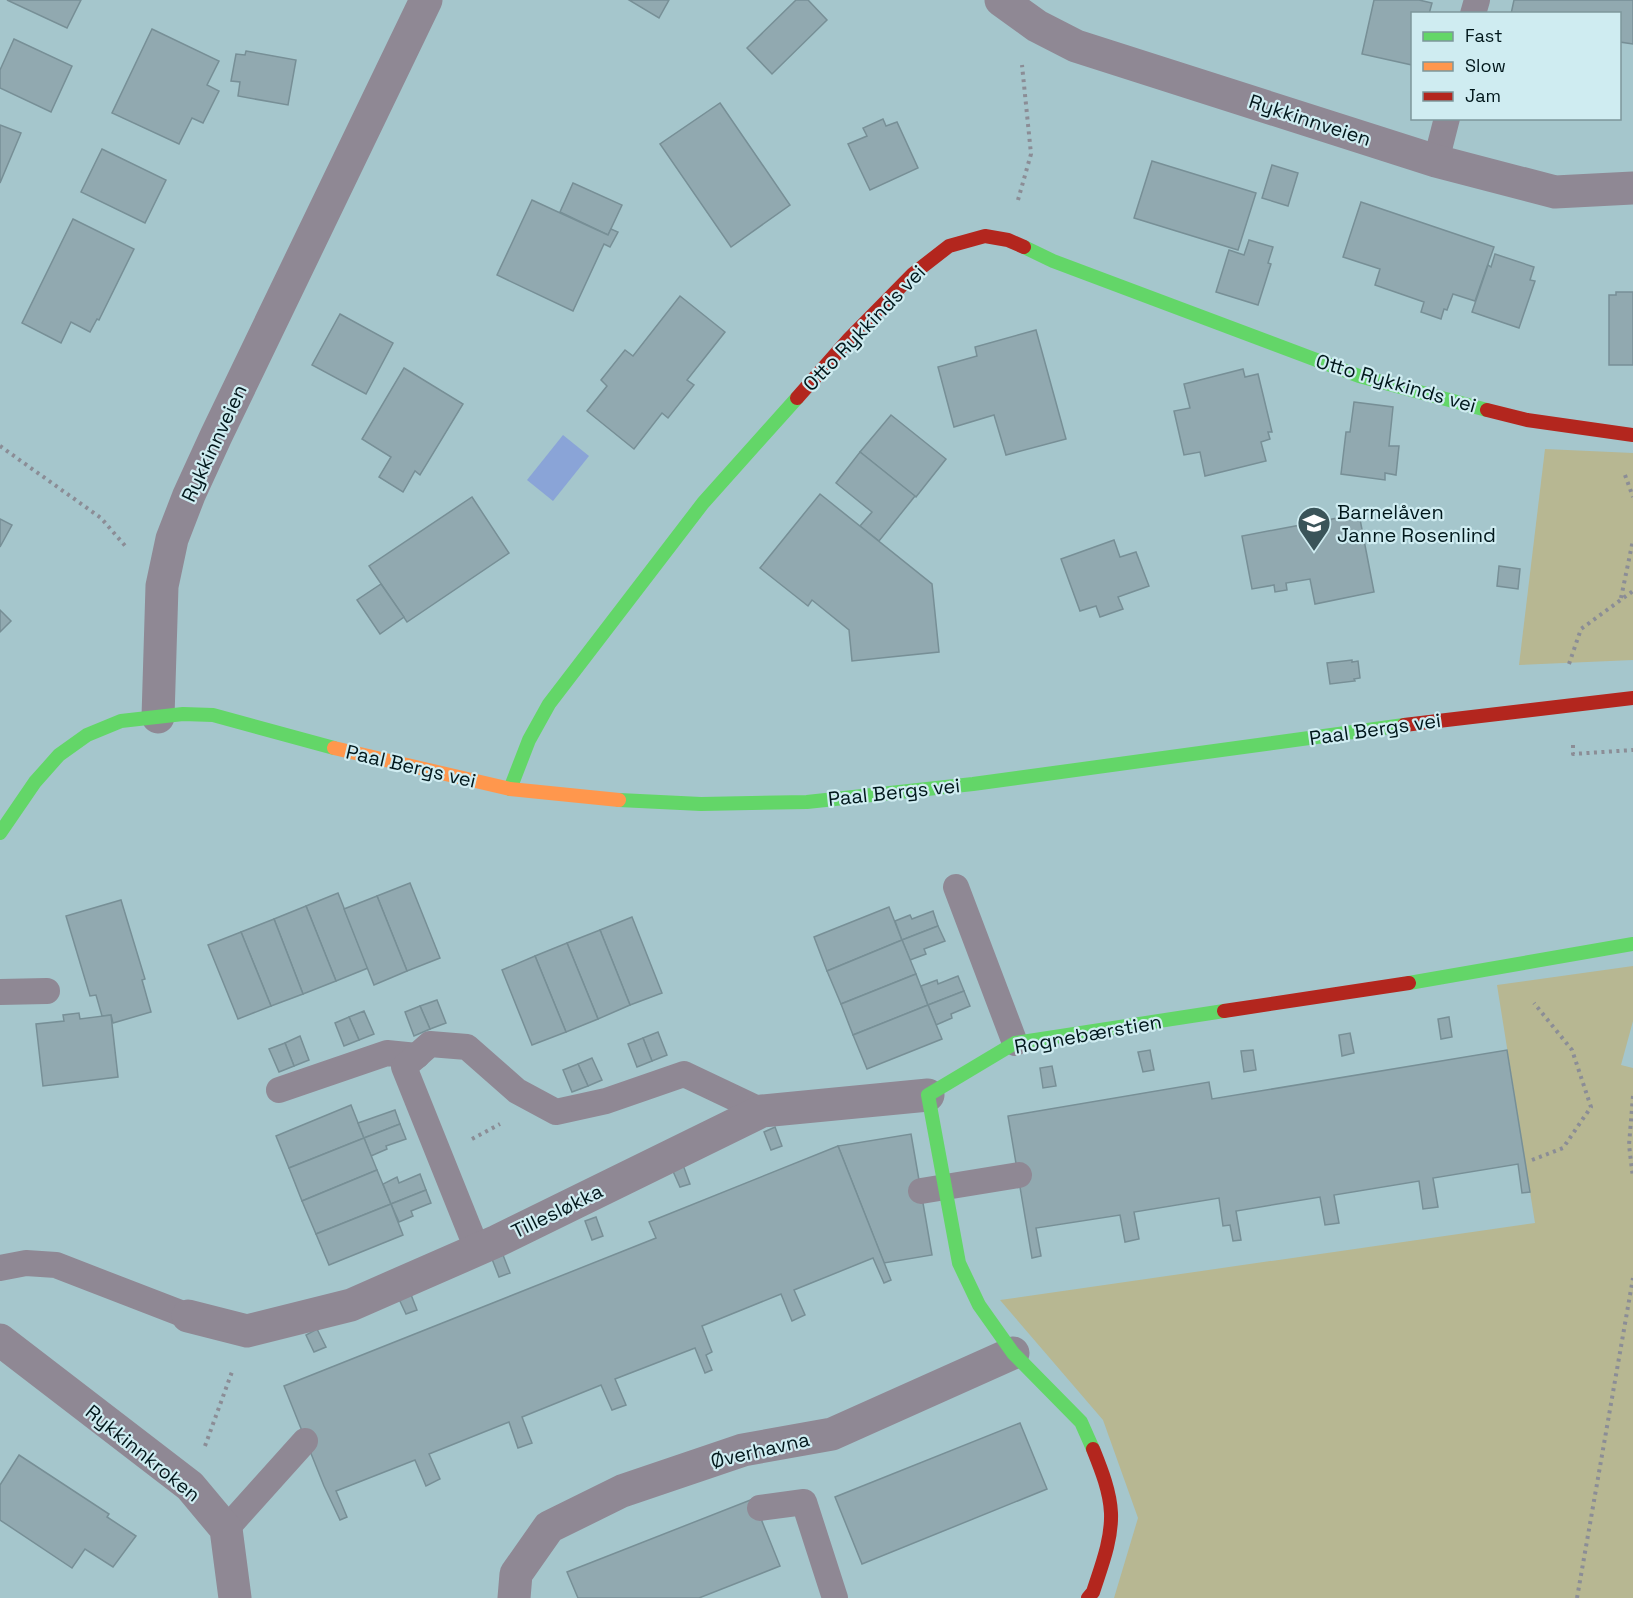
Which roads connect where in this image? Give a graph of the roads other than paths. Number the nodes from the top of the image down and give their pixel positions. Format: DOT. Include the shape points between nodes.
graph roads {
  1 [pos="426,0"];
  2 [pos="1001,0"];
  3 [pos="1446,120"];
  4 [pos="1436,160"];
  5 [pos="1633,188"];
  6 [pos="1633,435"];
  7 [pos="1633,698"];
  8 [pos="159,717"];
  9 [pos="510,789"];
  10 [pos="0,833"];
  11 [pos="956,887"];
  12 [pos="1633,944"];
  13 [pos="46,991"];
  14 [pos="0,992"];
  15 [pos="1015,1043"];
  16 [pos="417,1056"];
  17 [pos="279,1090"];
  18 [pos="928,1095"];
  19 [pos="762,1111"];
  20 [pos="1018,1175"];
  21 [pos="933,1189"];
  22 [pos="477,1249"];
  23 [pos="0,1268"];
  24 [pos="188,1316"];
  25 [pos="0,1340"];
  26 [pos="1013,1353"];
  27 [pos="305,1441"];
  28 [pos="760,1508"];
  29 [pos="226,1529"];
  30 [pos="236,1598"];
  31 [pos="514,1598"];
  32 [pos="835,1598"];
  33 [pos="1088,1598"];
  1 -- 8 [label="street, Rykkinnveien" via="189,495 172,539 162,586"];
  2 -- 4 [label="street, Rykkinnveien" via="1037,26 1076,46"];
  3 -- 4 [label="lane"];
  4 -- 5 [label="street, Rykkinnveien" via="1555,192"];
  6 -- 9 [label="street, Otto Rykkinds vei" via="1527,420 1359,376 1053,261 1008,240 985,236 949,246 913,274 849,339 703,503 549,704 529,740"];
  7 -- 9 [label="street, Paal Bergs vei" via="1456,718 984,783 807,802 701,804 603,800"];
  8 -- 9 [label="street, Paal Bergs vei" via="213,715 345,751"];
  8 -- 10 [label="street" via="121,721 87,735 59,755"];
  11 -- 15 [label="lane"];
  12 -- 15 [label="street, Rognebærstien" via="1506,968"];
  13 -- 14 [label="lane"];
  15 -- 18 [label="street, Rognebærstien"];
  16 -- 17 [label="lane" via="387,1053"];
  16 -- 19 [label="lane" via="430,1044 467,1047 517,1091 556,1112 606,1101 684,1074"];
  16 -- 22 [label="lane" via="404,1067"];
  18 -- 19 [label="street, Tillesløkka"];
  18 -- 21 [label="street"];
  19 -- 22 [label="street, Tillesløkka"];
  20 -- 21 [label="lane"];
  21 -- 26 [label="street" via="978,1305"];
  22 -- 24 [label="street, Tillesløkka" via="351,1305 247,1331"];
  23 -- 24 [label="lane" via="26,1263 56,1265"];
  25 -- 29 [label="street, Rykkinnkroken" via="190,1486"];
  26 -- 31 [label="street, Øverhavna" via="832,1434 743,1450 622,1491 549,1527 516,1574"];
  26 -- 33 [label="street" via="1082,1422 1102,1471 1111,1514 1108,1544"];
  27 -- 29 [label="lane"];
  28 -- 32 [label="lane" via="804,1502"];
  29 -- 30 [label="street"];
}
